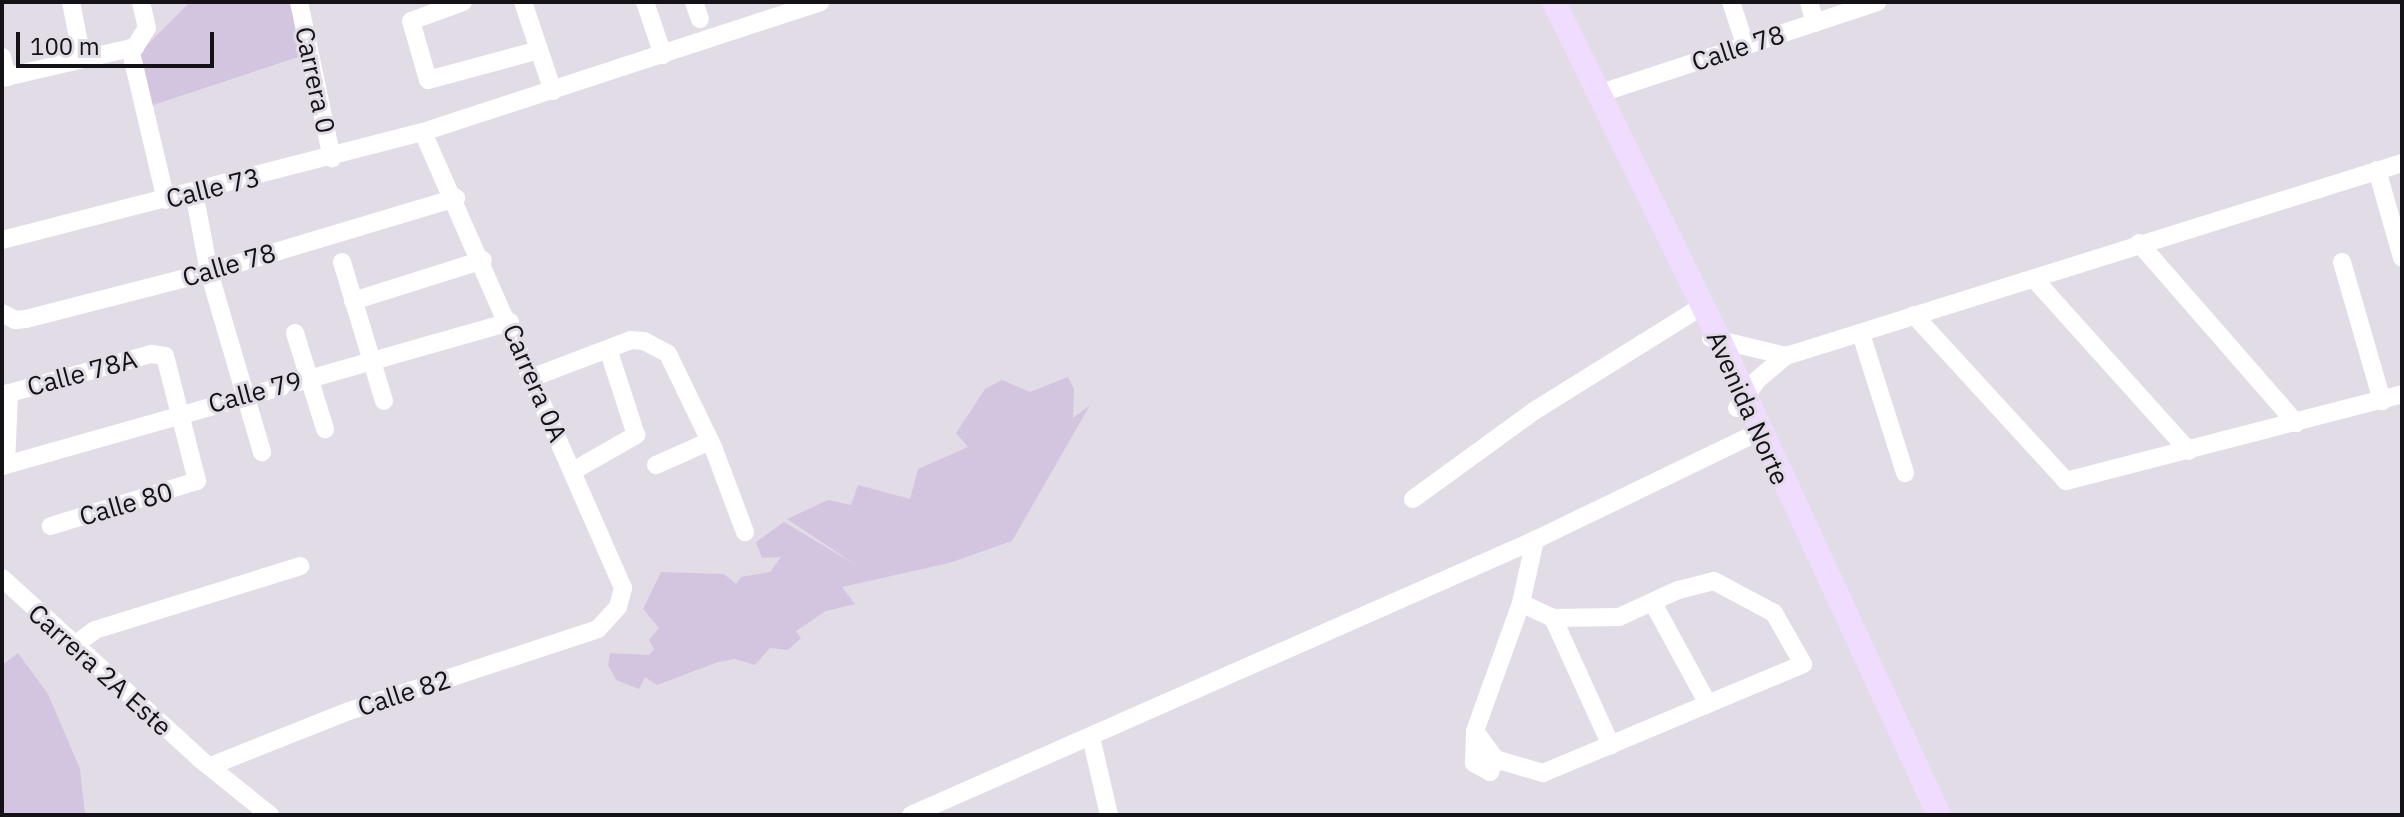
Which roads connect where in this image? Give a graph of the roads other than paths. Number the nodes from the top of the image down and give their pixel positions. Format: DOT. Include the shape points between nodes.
graph roads {
  1 [pos="71,2"];
  2 [pos="141,2"];
  3 [pos="299,2"];
  4 [pos="463,2"];
  5 [pos="523,2"];
  6 [pos="645,2"];
  7 [pos="820,2"];
  8 [pos="1544,2"];
  9 [pos="1554,2"];
  10 [pos="1731,2"];
  11 [pos="1809,2"];
  12 [pos="1877,2"];
  13 [pos="1815,23"];
  14 [pos="137,44"];
  15 [pos="1745,44"];
  16 [pos="539,50"];
  17 [pos="663,55"];
  18 [pos="2,57"];
  19 [pos="82,58"];
  20 [pos="5,77"];
  21 [pos="553,91"];
  22 [pos="1598,94"];
  23 [pos="423,132"];
  24 [pos="332,159"];
  25 [pos="2402,163"];
  26 [pos="2377,170"];
  27 [pos="194,192"];
  28 [pos="456,198"];
  29 [pos="166,200"];
  30 [pos="2,240"];
  31 [pos="2139,243"];
  32 [pos="2402,258"];
  33 [pos="483,260"];
  34 [pos="342,262"];
  35 [pos="2342,262"];
  36 [pos="209,272"];
  37 [pos="2035,280"];
  38 [pos="353,301"];
  39 [pos="1693,312"];
  40 [pos="2,313"];
  41 [pos="1914,315"];
  42 [pos="510,322"];
  43 [pos="295,333"];
  44 [pos="1861,334"];
  45 [pos="1712,338"];
  46 [pos="608,349"];
  47 [pos="1786,356"];
  48 [pos="372,361"];
  49 [pos="311,377"];
  50 [pos="531,378"];
  51 [pos="6,394"];
  52 [pos="247,394"];
  53 [pos="2402,394"];
  54 [pos="384,401"];
  55 [pos="2382,401"];
  56 [pos="1740,403"];
  57 [pos="181,412"];
  58 [pos="2296,423"];
  59 [pos="325,429"];
  60 [pos="1750,436"];
  61 [pos="710,441"];
  62 [pos="2189,451"];
  63 [pos="262,452"];
  64 [pos="4,465"];
  65 [pos="656,465"];
  66 [pos="573,471"];
  67 [pos="1905,473"];
  68 [pos="1413,499"];
  69 [pos="51,526"];
  70 [pos="745,532"];
  71 [pos="1535,540"];
  72 [pos="300,566"];
  73 [pos="2,578"];
  74 [pos="1521,603"];
  75 [pos="1653,603"];
  76 [pos="1553,618"];
  77 [pos="598,629"];
  78 [pos="73,646"];
  79 [pos="1708,704"];
  80 [pos="1091,737"];
  81 [pos="1611,745"];
  82 [pos="206,762"];
  83 [pos="270,815"];
  84 [pos="911,815"];
  85 [pos="1109,815"];
  86 [pos="1928,815"];
  87 [pos="1939,815"];
  1 -- 19 [label="street"];
  2 -- 14 [label="street"];
  3 -- 24 [label="street, Carrera 0"];
  4 -- 16 [label="street" via="411,21 428,80"];
  5 -- 16 [label="street"];
  6 -- 17 [label="street"];
  7 -- 17 [label="street"];
  8 -- 39 [label="main road, Avenida Norte"];
  9 -- 22 [label="main road, Avenida Norte"];
  10 -- 15 [label="street"];
  11 -- 13 [label="street"];
  12 -- 13 [label="street, Calle 78"];
  13 -- 15 [label="street, Calle 78"];
  14 -- 19 [label="street"];
  14 -- 29 [label="street"];
  15 -- 22 [label="street, Calle 78"];
  16 -- 21 [label="street"];
  17 -- 21 [label="street"];
  18 -- 20 [label="street"];
  19 -- 20 [label="street"];
  21 -- 23 [label="street"];
  22 -- 45 [label="main road, Avenida Norte"];
  23 -- 24 [label="street, Calle 73"];
  23 -- 28 [label="street, Carrera 0A"];
  24 -- 27 [label="street, Calle 73"];
  25 -- 26 [label="street"];
  26 -- 31 [label="street"];
  26 -- 32 [label="street"];
  27 -- 29 [label="street, Calle 73"];
  27 -- 36 [label="street"];
  28 -- 33 [label="street, Carrera 0A"];
  28 -- 36 [label="street, Calle 78"];
  29 -- 30 [label="street, Calle 73"];
  31 -- 37 [label="street"];
  31 -- 58 [label="street"];
  33 -- 38 [label="street"];
  33 -- 42 [label="street, Carrera 0A"];
  34 -- 38 [label="street"];
  35 -- 55 [label="street"];
  36 -- 40 [label="street, Calle 78" via="26,319"];
  36 -- 52 [label="street"];
  37 -- 41 [label="street"];
  37 -- 62 [label="street"];
  38 -- 48 [label="street"];
  39 -- 45 [label="main road, Avenida Norte"];
  39 -- 68 [label="street" via="1534,411"];
  41 -- 44 [label="street"];
  41 -- 62 [label="street" via="2066,481"];
  42 -- 48 [label="street, Calle 79"];
  42 -- 50 [label="street, Carrera 0A"];
  43 -- 49 [label="street"];
  44 -- 47 [label="street"];
  44 -- 67 [label="street"];
  45 -- 47 [label="street"];
  45 -- 56 [label="main road, Avenida Norte"];
  46 -- 50 [label="street"];
  46 -- 61 [label="street" via="644,341 668,354"];
  46 -- 66 [label="street" via="636,435"];
  47 -- 56 [label="street"];
  48 -- 49 [label="street, Calle 79"];
  48 -- 54 [label="street"];
  49 -- 52 [label="street, Calle 79"];
  49 -- 59 [label="street"];
  50 -- 66 [label="street, Carrera 0A"];
  51 -- 57 [label="street, Calle 78A" via="161,353"];
  51 -- 64 [label="street"];
  52 -- 57 [label="street, Calle 79"];
  52 -- 63 [label="street"];
  53 -- 55 [label="street"];
  55 -- 58 [label="street"];
  56 -- 60 [label="main road, Avenida Norte"];
  56 -- 87 [label="main road, Avenida Norte"];
  57 -- 64 [label="street, Calle 79"];
  57 -- 69 [label="street, Calle 80" via="198,478 193,485"];
  58 -- 62 [label="street"];
  60 -- 71 [label="street"];
  60 -- 86 [label="main road, Avenida Norte"];
  61 -- 65 [label="street"];
  61 -- 70 [label="street"];
  66 -- 77 [label="street, Carrera 0A" via="623,588 611,620"];
  71 -- 74 [label="street"];
  71 -- 80 [label="street"];
  72 -- 78 [label="street" via="95,630"];
  73 -- 78 [label="street, Carrera 2A Este"];
  74 -- 76 [label="street"];
  74 -- 81 [label="street" via="1475,731 1495,759 1543,773"];
  75 -- 76 [label="street" via="1619,617"];
  75 -- 79 [label="street"];
  75 -- 79 [label="street" via="1714,581 1774,613 1803,664"];
  76 -- 81 [label="street"];
  77 -- 82 [label="street, Calle 82"];
  78 -- 82 [label="street, Carrera 2A Este"];
  79 -- 81 [label="street"];
  80 -- 84 [label="street"];
  80 -- 85 [label="street"];
  82 -- 83 [label="street, Carrera 2A Este"];
}
